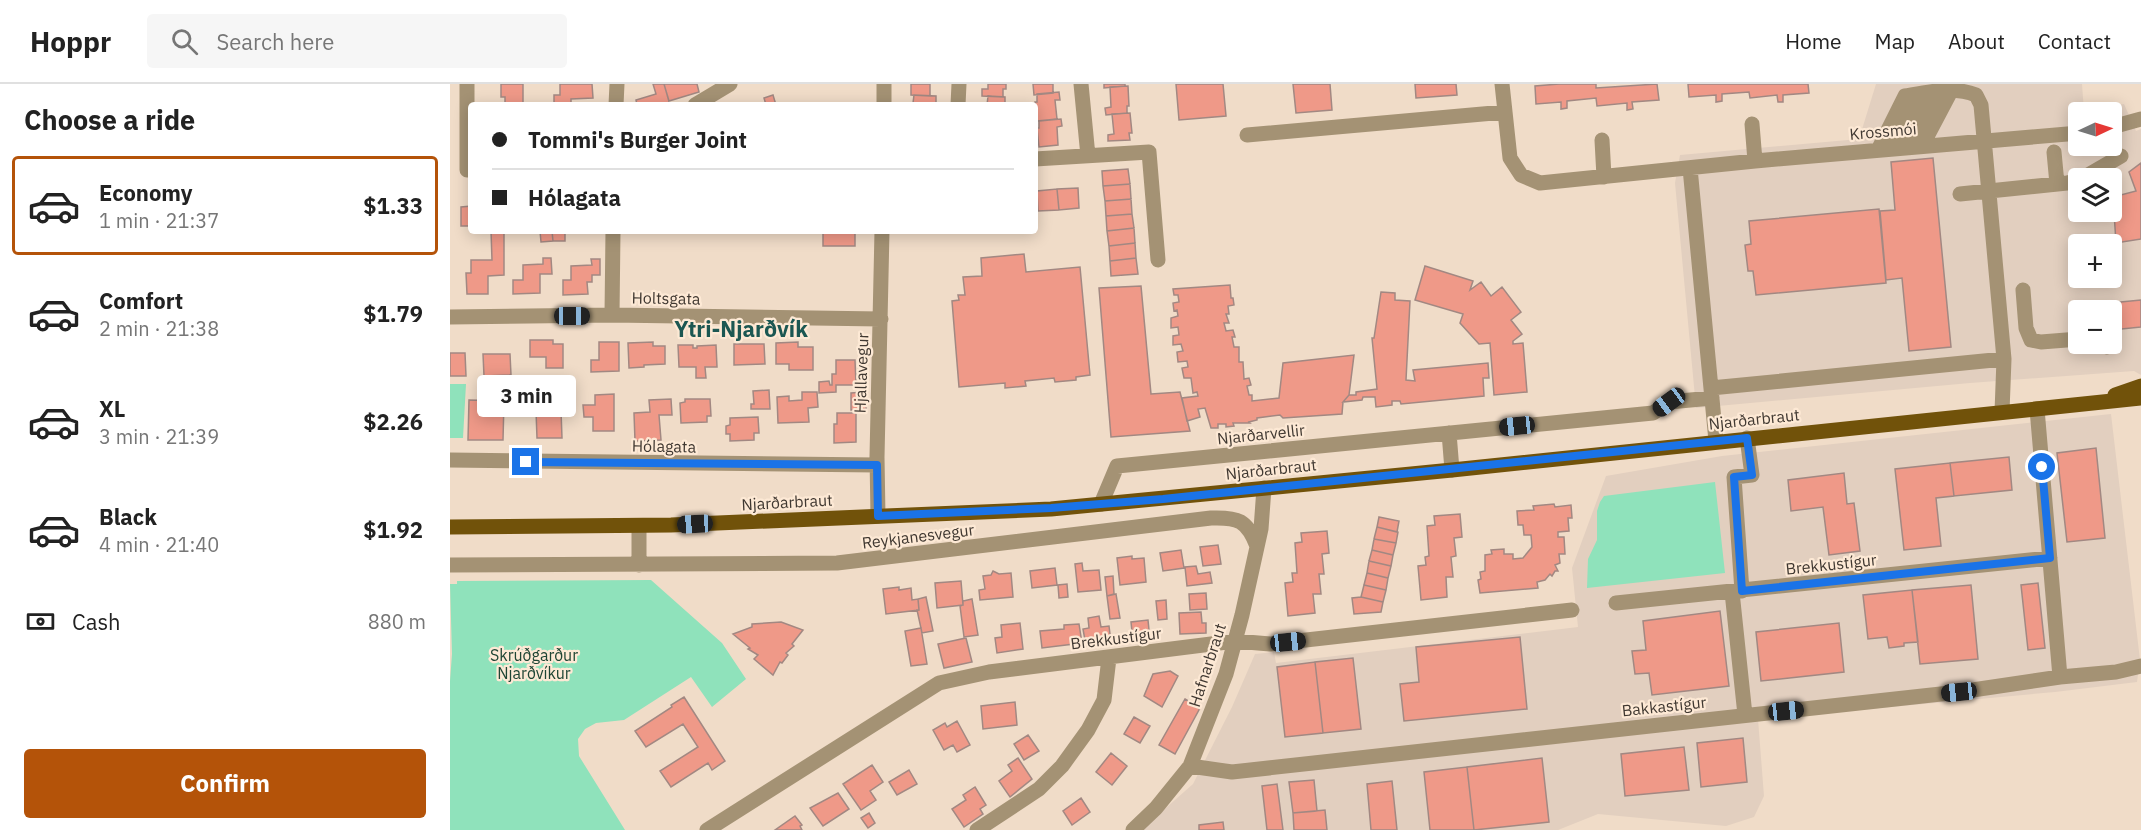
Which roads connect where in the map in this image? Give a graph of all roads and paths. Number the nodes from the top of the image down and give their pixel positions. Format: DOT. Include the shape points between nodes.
graph roads {
  1 [pos="467,84"];
  2 [pos="617,84"];
  3 [pos="730,84"];
  4 [pos="884,84"];
  5 [pos="959,84"];
  6 [pos="1081,84"];
  7 [pos="1502,84"];
  8 [pos="1937,92"];
  9 [pos="616,102"];
  10 [pos="700,102"];
  11 [pos="884,102"];
  12 [pos="958,102"];
  13 [pos="1505,111"];
  14 [pos="2137,118"];
  15 [pos="2122,123"];
  16 [pos="1752,124"];
  17 [pos="2068,134"];
  18 [pos="1247,135"];
  19 [pos="1602,140"];
  20 [pos="1984,140"];
  21 [pos="1909,147"];
  22 [pos="1878,150"];
  23 [pos="2054,152"];
  24 [pos="1088,156"];
  25 [pos="2121,156"];
  26 [pos="1038,159"];
  27 [pos="1755,160"];
  28 [pos="1690,168"];
  29 [pos="2100,168"];
  30 [pos="468,170"];
  31 [pos="1604,177"];
  32 [pos="2068,182"];
  33 [pos="2057,184"];
  34 [pos="1989,191"];
  35 [pos="1960,194"];
  36 [pos="614,234"];
  37 [pos="882,234"];
  38 [pos="1158,260"];
  39 [pos="2023,290"];
  40 [pos="612,315"];
  41 [pos="450,317"];
  42 [pos="881,319"];
  43 [pos="2068,340"];
  44 [pos="2004,359"];
  45 [pos="2141,386"];
  46 [pos="1711,393"];
  47 [pos="2141,398"];
  48 [pos="2093,403"];
  49 [pos="2037,409"];
  50 [pos="2002,412"];
  51 [pos="1449,433"];
  52 [pos="1747,438"];
  53 [pos="1716,441"];
  54 [pos="450,460"];
  55 [pos="877,465"];
  56 [pos="1452,470"];
  57 [pos="1264,488"];
  58 [pos="1101,504"];
  59 [pos="878,516"];
  60 [pos="639,526"];
  61 [pos="450,527"];
  62 [pos="1257,546"];
  63 [pos="2050,558"];
  64 [pos="450,565"];
  65 [pos="639,565"];
  66 [pos="1737,592"];
  67 [pos="1616,603"];
  68 [pos="1572,610"];
  69 [pos="1235,641"];
  70 [pos="1109,658"];
  71 [pos="2141,666"];
  72 [pos="2060,677"];
  73 [pos="1745,715"];
  74 [pos="1190,766"];
  75 [pos="707,830"];
  76 [pos="977,830"];
  77 [pos="1133,830"];
  1 -- 30 [label="street"];
  2 -- 9 [label="street"];
  3 -- 10 [label="street"];
  4 -- 11 [label="street"];
  5 -- 12 [label="street"];
  6 -- 24 [label="street"];
  7 -- 13 [label="street, Krossmói"];
  8 -- 20 [label="street" via="1966,91 1976,95 1981,105"];
  8 -- 21 [label="street"];
  8 -- 21 [label="street"];
  8 -- 22 [label="street" via="1905,96"];
  13 -- 18 [label="street"];
  13 -- 31 [label="street, Krossmói" via="1510,158 1527,179 1547,183"];
  14 -- 15 [label="street"];
  16 -- 27 [label="street"];
  17 -- 20 [label="street, Krossmói"];
  19 -- 31 [label="street"];
  20 -- 21 [label="street, Krossmói"];
  20 -- 34 [label="street"];
  21 -- 22 [label="street, Krossmói"];
  22 -- 27 [label="street, Krossmói"];
  23 -- 33 [label="street"];
  24 -- 26 [label="street"];
  24 -- 38 [label="street" via="1149,152"];
  25 -- 29 [label="street"];
  27 -- 28 [label="street, Krossmói"];
  28 -- 31 [label="street, Krossmói"];
  28 -- 46 [label="street"];
  32 -- 33 [label="street"];
  33 -- 34 [label="street"];
  34 -- 35 [label="street"];
  34 -- 44 [label="street"];
  36 -- 40 [label="street"];
  37 -- 42 [label="street, Hjallavegur"];
  39 -- 43 [label="street" via="2026,328 2031,340"];
  40 -- 41 [label="street, Holtsgata"];
  40 -- 42 [label="street, Holtsgata"];
  42 -- 55 [label="street, Hjallavegur"];
  44 -- 46 [label="street, Njarðarvellir"];
  44 -- 50 [label="street"];
  45 -- 48 [label="main road, Njarðarbraut"];
  46 -- 51 [label="street, Njarðarvellir" via="1669,402 1653,413"];
  46 -- 53 [label="street"];
  47 -- 48 [label="main road, Njarðarbraut"];
  48 -- 49 [label="main road, Njarðarbraut"];
  49 -- 50 [label="main road, Njarðarbraut"];
  49 -- 63 [label="street"];
  50 -- 52 [label="main road, Njarðarbraut"];
  51 -- 56 [label="street"];
  51 -- 58 [label="street, Njarðarvellir" via="1117,466"];
  52 -- 53 [label="main road, Njarðarbraut"];
  52 -- 66 [label="street" via="1752,475 1734,477"];
  53 -- 56 [label="main road, Njarðarbraut"];
  54 -- 55 [label="street, Hólagata"];
  55 -- 59 [label="street, Hjallavegur"];
  56 -- 57 [label="main road, Njarðarbraut"];
  57 -- 58 [label="main road, Njarðarbraut"];
  57 -- 62 [label="street, Hafnarbraut"];
  58 -- 59 [label="main road, Njarðarbraut"];
  59 -- 60 [label="main road, Njarðarbraut"];
  60 -- 61 [label="main road, Njarðarbraut"];
  60 -- 65 [label="street"];
  62 -- 65 [label="street, Reykjanesvegur" via="1251,530 1242,523 1232,518 1211,518 837,563"];
  62 -- 69 [label="street, Hafnarbraut"];
  63 -- 66 [label="street, Brekkustígur"];
  63 -- 72 [label="street"];
  64 -- 65 [label="street, Reykjanesvegur"];
  66 -- 67 [label="street, Brekkustígur"];
  66 -- 73 [label="street"];
  68 -- 69 [label="street, Brekkustígur" via="1270,644"];
  69 -- 70 [label="street, Brekkustígur"];
  69 -- 74 [label="street, Hafnarbraut"];
  70 -- 75 [label="street, Brekkustígur" via="988,672 939,683"];
  70 -- 76 [label="street" via="1104,700 1062,766 1039,789"];
  71 -- 72 [label="street, Bakkastígur"];
  72 -- 73 [label="street, Bakkastígur"];
  73 -- 74 [label="street, Bakkastígur" via="1232,771"];
  74 -- 77 [label="street, Hafnarbraut"];
}
